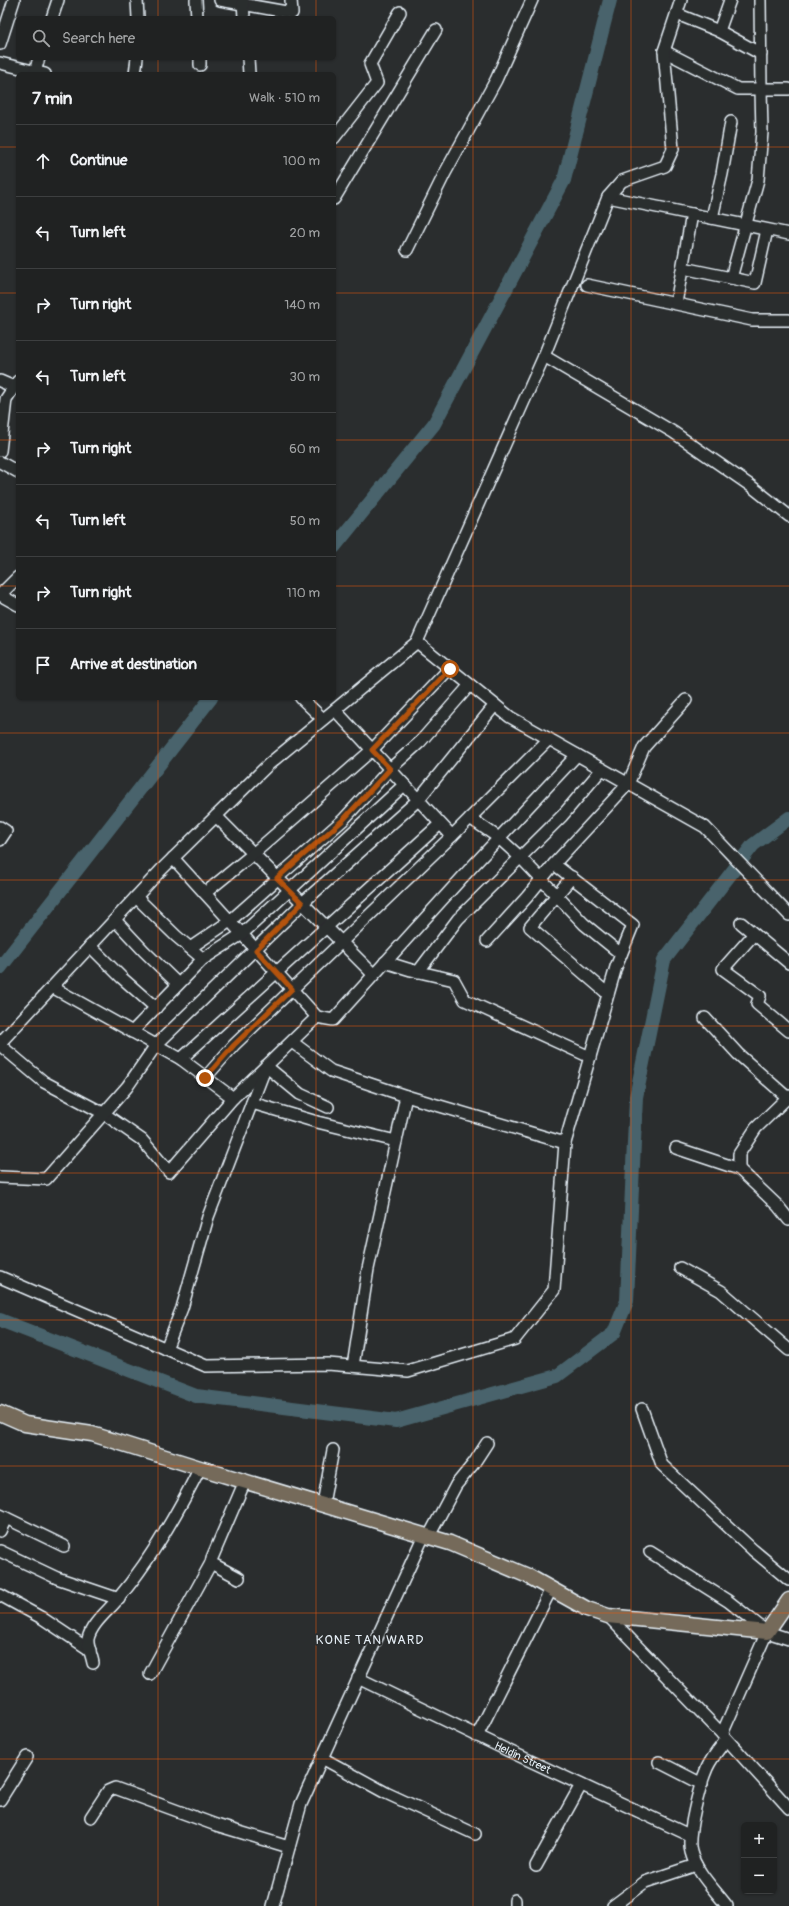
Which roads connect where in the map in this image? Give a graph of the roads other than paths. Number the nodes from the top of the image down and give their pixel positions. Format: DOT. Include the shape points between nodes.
graph roads {
  1 [pos="14,0"];
  2 [pos="58,0"];
  3 [pos="137,0"];
  4 [pos="196,0"];
  5 [pos="220,0"];
  6 [pos="291,0"];
  7 [pos="532,0"];
  8 [pos="681,0"];
  9 [pos="730,0"];
  10 [pos="760,0"];
  11 [pos="243,2"];
  12 [pos="400,12"];
  13 [pos="677,14"];
  14 [pos="53,16"];
  15 [pos="138,16"];
  16 [pos="197,16"];
  17 [pos="244,16"];
  18 [pos="436,30"];
  19 [pos="719,31"];
  20 [pos="0,44"];
  21 [pos="664,52"];
  22 [pos="761,54"];
  23 [pos="39,60"];
  24 [pos="137,60"];
  25 [pos="248,60"];
  26 [pos="0,63"];
  27 [pos="36,72"];
  28 [pos="40,72"];
  29 [pos="135,72"];
  30 [pos="249,72"];
  31 [pos="761,89"];
  32 [pos="789,89"];
  33 [pos="731,122"];
  34 [pos="336,135"];
  35 [pos="336,195"];
  36 [pos="608,197"];
  37 [pos="692,214"];
  38 [pos="712,218"];
  39 [pos="746,225"];
  40 [pos="767,230"];
  41 [pos="789,234"];
  42 [pos="407,250"];
  43 [pos="683,268"];
  44 [pos="731,278"];
  45 [pos="587,285"];
  46 [pos="676,303"];
  47 [pos="789,320"];
  48 [pos="544,356"];
  49 [pos="0,381"];
  50 [pos="16,384"];
  51 [pos="0,451"];
  52 [pos="0,462"];
  53 [pos="16,471"];
  54 [pos="789,516"];
  55 [pos="16,579"];
  56 [pos="0,595"];
  57 [pos="16,604"];
  58 [pos="416,642"];
  59 [pos="450,669"];
  60 [pos="470,685"];
  61 [pos="303,700"];
  62 [pos="686,700"];
  63 [pos="495,705"];
  64 [pos="335,710"];
  65 [pos="323,719"];
  66 [pos="549,739"];
  67 [pos="372,750"];
  68 [pos="577,755"];
  69 [pos="390,769"];
  70 [pos="602,769"];
  71 [pos="628,784"];
  72 [pos="404,785"];
  73 [pos="418,800"];
  74 [pos="216,816"];
  75 [pos="470,818"];
  76 [pos="440,824"];
  77 [pos="0,827"];
  78 [pos="452,836"];
  79 [pos="499,838"];
  80 [pos="0,840"];
  81 [pos="253,854"];
  82 [pos="520,857"];
  83 [pos="173,858"];
  84 [pos="554,864"];
  85 [pos="572,877"];
  86 [pos="541,879"];
  87 [pos="275,880"];
  88 [pos="289,890"];
  89 [pos="205,893"];
  90 [pos="556,894"];
  91 [pos="136,897"];
  92 [pos="302,903"];
  93 [pos="789,915"];
  94 [pos="115,920"];
  95 [pos="230,921"];
  96 [pos="741,922"];
  97 [pos="327,927"];
  98 [pos="242,934"];
  99 [pos="754,934"];
  100 [pos="487,941"];
  101 [pos="342,943"];
  102 [pos="90,946"];
  103 [pos="190,948"];
  104 [pos="256,950"];
  105 [pos="621,954"];
  106 [pos="203,959"];
  107 [pos="385,962"];
  108 [pos="789,963"];
  109 [pos="276,972"];
  110 [pos="418,972"];
  111 [pos="373,974"];
  112 [pos="178,984"];
  113 [pos="52,987"];
  114 [pos="292,989"];
  115 [pos="608,994"];
  116 [pos="156,1008"];
  117 [pos="317,1017"];
  118 [pos="705,1018"];
  119 [pos="789,1031"];
  120 [pos="132,1032"];
  121 [pos="292,1042"];
  122 [pos="0,1044"];
  123 [pos="156,1045"];
  124 [pos="590,1057"];
  125 [pos="181,1060"];
  126 [pos="266,1066"];
  127 [pos="205,1078"];
  128 [pos="406,1096"];
  129 [pos="233,1098"];
  130 [pos="788,1098"];
  131 [pos="252,1103"];
  132 [pos="328,1107"];
  133 [pos="103,1113"];
  134 [pos="396,1141"];
  135 [pos="566,1142"];
  136 [pos="676,1148"];
  137 [pos="739,1169"];
  138 [pos="0,1177"];
  139 [pos="789,1220"];
  140 [pos="680,1268"];
  141 [pos="0,1277"];
  142 [pos="788,1346"];
  143 [pos="166,1349"];
  144 [pos="353,1366"];
  145 [pos="642,1409"];
  146 [pos="0,1413"];
  147 [pos="487,1443"];
  148 [pos="333,1450"];
  149 [pos="200,1468"];
  150 [pos="245,1481"];
  151 [pos="323,1504"];
  152 [pos="3,1517"];
  153 [pos="0,1531"];
  154 [pos="426,1536"];
  155 [pos="64,1546"];
  156 [pos="0,1551"];
  157 [pos="650,1552"];
  158 [pos="211,1563"];
  159 [pos="239,1578"];
  160 [pos="789,1580"];
  161 [pos="551,1589"];
  162 [pos="0,1595"];
  163 [pos="119,1599"];
  164 [pos="789,1600"];
  165 [pos="608,1616"];
  166 [pos="767,1632"];
  167 [pos="789,1639"];
  168 [pos="90,1650"];
  169 [pos="93,1663"];
  170 [pos="150,1674"];
  171 [pos="358,1678"];
  172 [pos="477,1736"];
  173 [pos="724,1737"];
  174 [pos="27,1757"];
  175 [pos="322,1758"];
  176 [pos="659,1762"];
  177 [pos="702,1784"];
  178 [pos="581,1785"];
  179 [pos="0,1800"];
  180 [pos="789,1808"];
  181 [pos="91,1817"];
  182 [pos="475,1834"];
  183 [pos="689,1836"];
  184 [pos="289,1848"];
  185 [pos="696,1865"];
  186 [pos="536,1866"];
  187 [pos="273,1906"];
  188 [pos="613,1906"];
  189 [pos="727,1906"];
  1 -- 20 [label="street"];
  2 -- 14 [label="street"];
  3 -- 15 [label="street"];
  4 -- 16 [label="street"];
  5 -- 11 [label="street"];
  6 -- 11 [label="street" via="292,14"];
  7 -- 42 [label="street" via="496,80"];
  8 -- 13 [label="street"];
  9 -- 19 [label="street"];
  10 -- 22 [label="street"];
  11 -- 17 [label="street"];
  12 -- 34 [label="street" via="370,64 377,83"];
  13 -- 19 [label="street"];
  13 -- 21 [label="street"];
  18 -- 35 [label="street"];
  19 -- 22 [label="street"];
  21 -- 31 [label="street" via="738,89"];
  21 -- 36 [label="street" via="673,149 665,166 622,181"];
  22 -- 31 [label="street"];
  23 -- 28 [label="street"];
  24 -- 29 [label="street"];
  25 -- 30 [label="street"];
  26 -- 27 [label="street"];
  31 -- 32 [label="street"];
  31 -- 39 [label="street" via="762,132 758,180"];
  33 -- 38 [label="street"];
  36 -- 37 [label="street"];
  36 -- 48 [label="street"];
  37 -- 38 [label="street"];
  37 -- 43 [label="street"];
  38 -- 39 [label="street"];
  39 -- 40 [label="street"];
  39 -- 44 [label="street"];
  40 -- 41 [label="street"];
  40 -- 44 [label="street" via="755,283"];
  43 -- 44 [label="street"];
  43 -- 46 [label="street"];
  45 -- 46 [label="street"];
  46 -- 47 [label="street" via="752,320"];
  48 -- 54 [label="street" via="673,432 751,486"];
  48 -- 58 [label="street"];
  49 -- 50 [label="street"];
  50 -- 51 [label="street" via="6,399"];
  52 -- 53 [label="street"];
  55 -- 56 [label="street"];
  56 -- 57 [label="street"];
  58 -- 59 [label="street"];
  58 -- 64 [label="street"];
  59 -- 60 [label="street"];
  59 -- 67 [label="street"];
  60 -- 63 [label="street"];
  60 -- 69 [label="street" via="420,742"];
  61 -- 65 [label="street"];
  62 -- 71 [label="street" via="644,747"];
  63 -- 66 [label="street" via="510,717"];
  63 -- 73 [label="street"];
  64 -- 65 [label="street"];
  64 -- 67 [label="street"];
  65 -- 74 [label="street" via="269,764"];
  66 -- 68 [label="street"];
  66 -- 75 [label="street"];
  67 -- 69 [label="street"];
  67 -- 81 [label="street"];
  68 -- 70 [label="street"];
  68 -- 79 [label="street"];
  69 -- 72 [label="street"];
  69 -- 87 [label="street" via="343,820"];
  70 -- 71 [label="street"];
  70 -- 82 [label="street" via="562,816"];
  71 -- 84 [label="street"];
  71 -- 93 [label="street" via="705,828"];
  72 -- 73 [label="street"];
  72 -- 88 [label="street"];
  73 -- 76 [label="street"];
  73 -- 92 [label="street"];
  74 -- 81 [label="street"];
  74 -- 83 [label="street"];
  75 -- 78 [label="street"];
  75 -- 79 [label="street"];
  76 -- 78 [label="street"];
  76 -- 97 [label="street"];
  77 -- 80 [label="street" via="6,832"];
  78 -- 101 [label="street"];
  79 -- 82 [label="street"];
  79 -- 107 [label="street"];
  81 -- 87 [label="street"];
  81 -- 89 [label="street"];
  82 -- 86 [label="street"];
  82 -- 110 [label="street" via="458,919"];
  83 -- 89 [label="street"];
  83 -- 91 [label="street"];
  84 -- 85 [label="street"];
  84 -- 86 [label="street"];
  85 -- 90 [label="street"];
  85 -- 105 [label="street" via="633,925"];
  86 -- 90 [label="street"];
  86 -- 100 [label="street"];
  87 -- 88 [label="street"];
  87 -- 95 [label="street"];
  88 -- 92 [label="street"];
  88 -- 98 [label="street"];
  89 -- 95 [label="street"];
  90 -- 105 [label="street" via="584,924"];
  90 -- 115 [label="street" via="530,927"];
  91 -- 94 [label="street"];
  91 -- 103 [label="street"];
  92 -- 97 [label="street"];
  92 -- 104 [label="street"];
  94 -- 102 [label="street"];
  94 -- 112 [label="street"];
  95 -- 98 [label="street"];
  95 -- 103 [label="street"];
  96 -- 99 [label="street"];
  97 -- 101 [label="street"];
  97 -- 109 [label="street"];
  98 -- 104 [label="street"];
  98 -- 106 [label="street"];
  99 -- 108 [label="street"];
  99 -- 119 [label="street" via="723,969 760,996 757,1004"];
  101 -- 111 [label="street"];
  101 -- 114 [label="street"];
  102 -- 113 [label="street"];
  102 -- 116 [label="street"];
  103 -- 106 [label="street"];
  104 -- 109 [label="street"];
  104 -- 123 [label="street"];
  105 -- 115 [label="street"];
  106 -- 112 [label="street"];
  107 -- 110 [label="street"];
  107 -- 111 [label="street"];
  109 -- 114 [label="street"];
  109 -- 125 [label="street"];
  110 -- 124 [label="street" via="454,980 465,1000"];
  111 -- 117 [label="street" via="333,1020"];
  112 -- 116 [label="street"];
  113 -- 120 [label="street"];
  113 -- 122 [label="street"];
  114 -- 117 [label="street"];
  114 -- 127 [label="street" via="234,1045"];
  115 -- 124 [label="street"];
  116 -- 120 [label="street"];
  117 -- 121 [label="street"];
  118 -- 130 [label="street" via="738,1054"];
  120 -- 123 [label="street"];
  121 -- 126 [label="street"];
  121 -- 128 [label="street" via="331,1071"];
  122 -- 133 [label="street" via="44,1082"];
  123 -- 125 [label="street"];
  123 -- 133 [label="street" via="127,1087"];
  124 -- 135 [label="street"];
  125 -- 127 [label="street"];
  126 -- 129 [label="street"];
  126 -- 131 [label="street"];
  126 -- 132 [label="street" via="300,1094"];
  127 -- 129 [label="street"];
  128 -- 134 [label="street"];
  128 -- 135 [label="street"];
  129 -- 133 [label="street" via="169,1172 142,1140"];
  130 -- 137 [label="street" via="756,1128 739,1154"];
  131 -- 134 [label="street"];
  131 -- 143 [label="street" via="208,1217 182,1308"];
  133 -- 138 [label="street" via="46,1179"];
  134 -- 144 [label="street" via="368,1269"];
  135 -- 144 [label="street" via="554,1290 515,1339 408,1371"];
  136 -- 137 [label="street"];
  137 -- 139 [label="street"];
  140 -- 142 [label="street" via="721,1291"];
  141 -- 143 [label="street"];
  143 -- 144 [label="street" via="206,1366"];
  145 -- 160 [label="street" via="662,1466"];
  146 -- 149 [label="main road" via="25,1424 92,1434"];
  147 -- 154 [label="street" via="456,1485"];
  148 -- 151 [label="street"];
  149 -- 150 [label="main road"];
  149 -- 163 [label="street" via="165,1535"];
  150 -- 151 [label="main road"];
  150 -- 158 [label="street"];
  151 -- 154 [label="main road"];
  152 -- 153 [label="street"];
  152 -- 155 [label="street"];
  154 -- 161 [label="main road" via="450,1542 528,1576"];
  154 -- 171 [label="street"];
  156 -- 163 [label="street" via="57,1578"];
  157 -- 166 [label="street" via="728,1601"];
  158 -- 159 [label="street"];
  158 -- 170 [label="street"];
  161 -- 165 [label="main road" via="587,1609"];
  161 -- 172 [label="street"];
  162 -- 168 [label="street" via="42,1618"];
  163 -- 168 [label="street" via="91,1633 88,1640"];
  164 -- 166 [label="main road"];
  165 -- 166 [label="main road"];
  165 -- 173 [label="street"];
  166 -- 167 [label="street"];
  166 -- 173 [label="street"];
  168 -- 169 [label="street"];
  171 -- 172 [label="street, Heldin Street"];
  171 -- 175 [label="street"];
  172 -- 178 [label="street, Heldin Street"];
  173 -- 177 [label="street"];
  173 -- 180 [label="street"];
  174 -- 179 [label="street"];
  175 -- 182 [label="street" via="386,1793"];
  175 -- 184 [label="street" via="301,1804"];
  176 -- 177 [label="street"];
  177 -- 183 [label="street"];
  178 -- 183 [label="street, Heldin Street"];
  178 -- 186 [label="street"];
  181 -- 184 [label="street" via="108,1791 115,1788 216,1825"];
  183 -- 185 [label="street" via="690,1852"];
  184 -- 187 [label="street"];
  185 -- 188 [label="street" via="645,1882"];
  185 -- 189 [label="street"];
}
